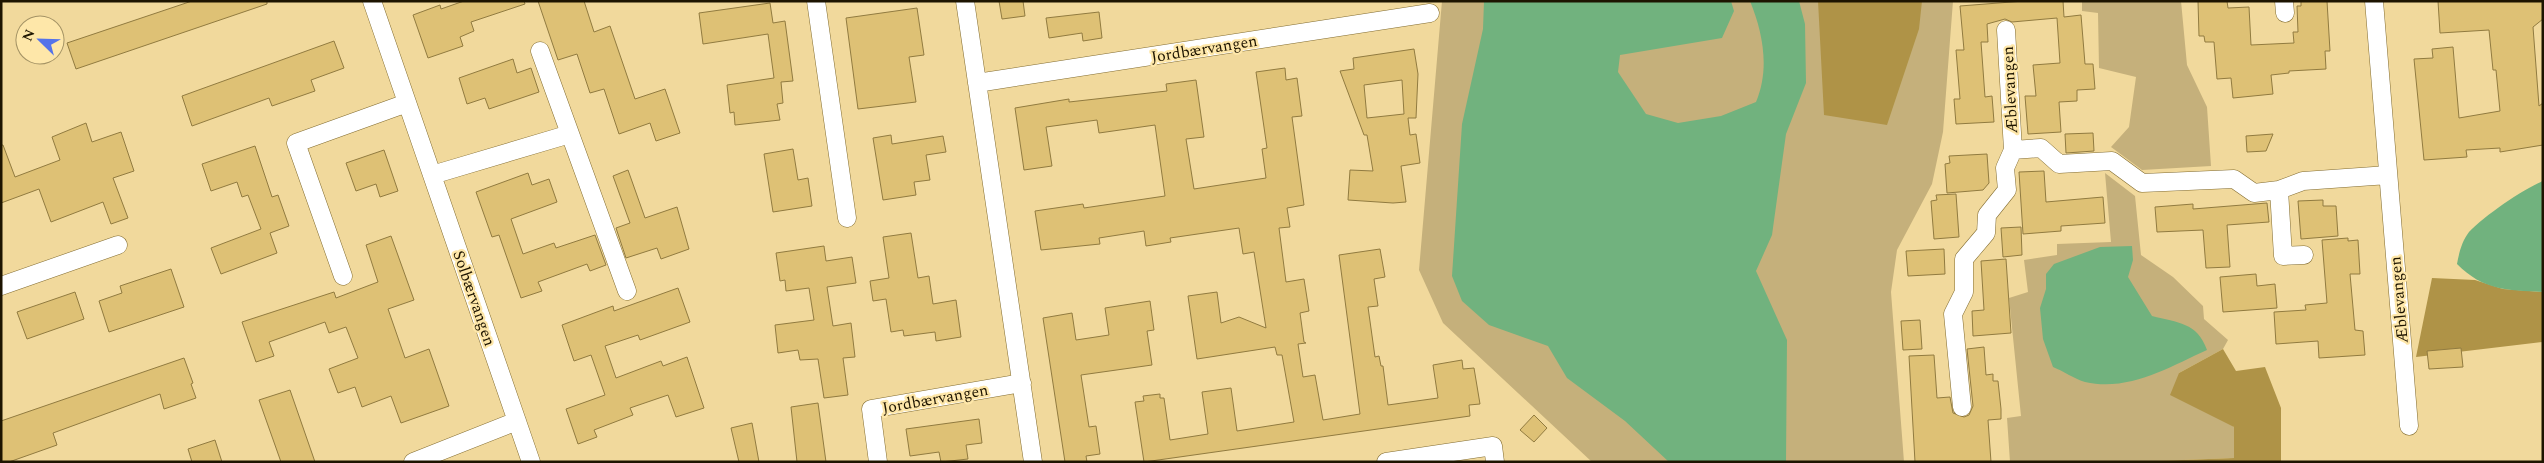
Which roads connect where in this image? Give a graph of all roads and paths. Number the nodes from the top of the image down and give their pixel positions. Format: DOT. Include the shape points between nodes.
graph roads {
  1 [pos="372,1"];
  2 [pos="816,1"];
  3 [pos="965,1"];
  4 [pos="2374,1"];
  5 [pos="1430,13"];
  6 [pos="2006,30"];
  7 [pos="540,51"];
  8 [pos="978,83"];
  9 [pos="407,103"];
  10 [pos="570,134"];
  11 [pos="2013,150"];
  12 [pos="432,175"];
  13 [pos="2388,175"];
  14 [pos="2280,190"];
  15 [pos="847,218"];
  16 [pos="118,245"];
  17 [pos="2304,255"];
  18 [pos="343,276"];
  19 [pos="1,286"];
  20 [pos="626,291"];
  21 [pos="1022,383"];
  22 [pos="1962,407"];
  23 [pos="517,421"];
  24 [pos="2409,426"];
  25 [pos="413,462"];
  26 [pos="531,462"];
  27 [pos="878,462"];
  28 [pos="1033,462"];
  29 [pos="1386,462"];
  30 [pos="1495,462"];
  1 -- 9 [label="street, Solbærvangen"];
  2 -- 15 [label="street"];
  3 -- 8 [label="street"];
  4 -- 13 [label="street, Æblevangen"];
  5 -- 8 [label="street, Jordbærvangen"];
  6 -- 11 [label="street, Æblevangen"];
  7 -- 10 [label="street"];
  8 -- 21 [label="street"];
  9 -- 12 [label="street, Solbærvangen"];
  9 -- 18 [label="street" via="296,143"];
  10 -- 12 [label="street"];
  10 -- 20 [label="street"];
  11 -- 14 [label="street, Æblevangen" via="2041,148 2059,164 2112,161 2142,183 2234,179 2254,193"];
  11 -- 22 [label="street, Æblevangen" via="2006,168 2007,190 1987,215 1986,233 1964,259 1964,292 1953,314"];
  12 -- 23 [label="street, Solbærvangen"];
  13 -- 14 [label="street, Æblevangen" via="2303,181"];
  13 -- 24 [label="street, Æblevangen"];
  14 -- 17 [label="street" via="2283,256"];
  16 -- 19 [label="street"];
  21 -- 27 [label="street, Jordbærvangen" via="871,409"];
  21 -- 28 [label="street"];
  23 -- 25 [label="street"];
  23 -- 26 [label="street, Solbærvangen"];
  29 -- 30 [label="street" via="1493,446"];
}
